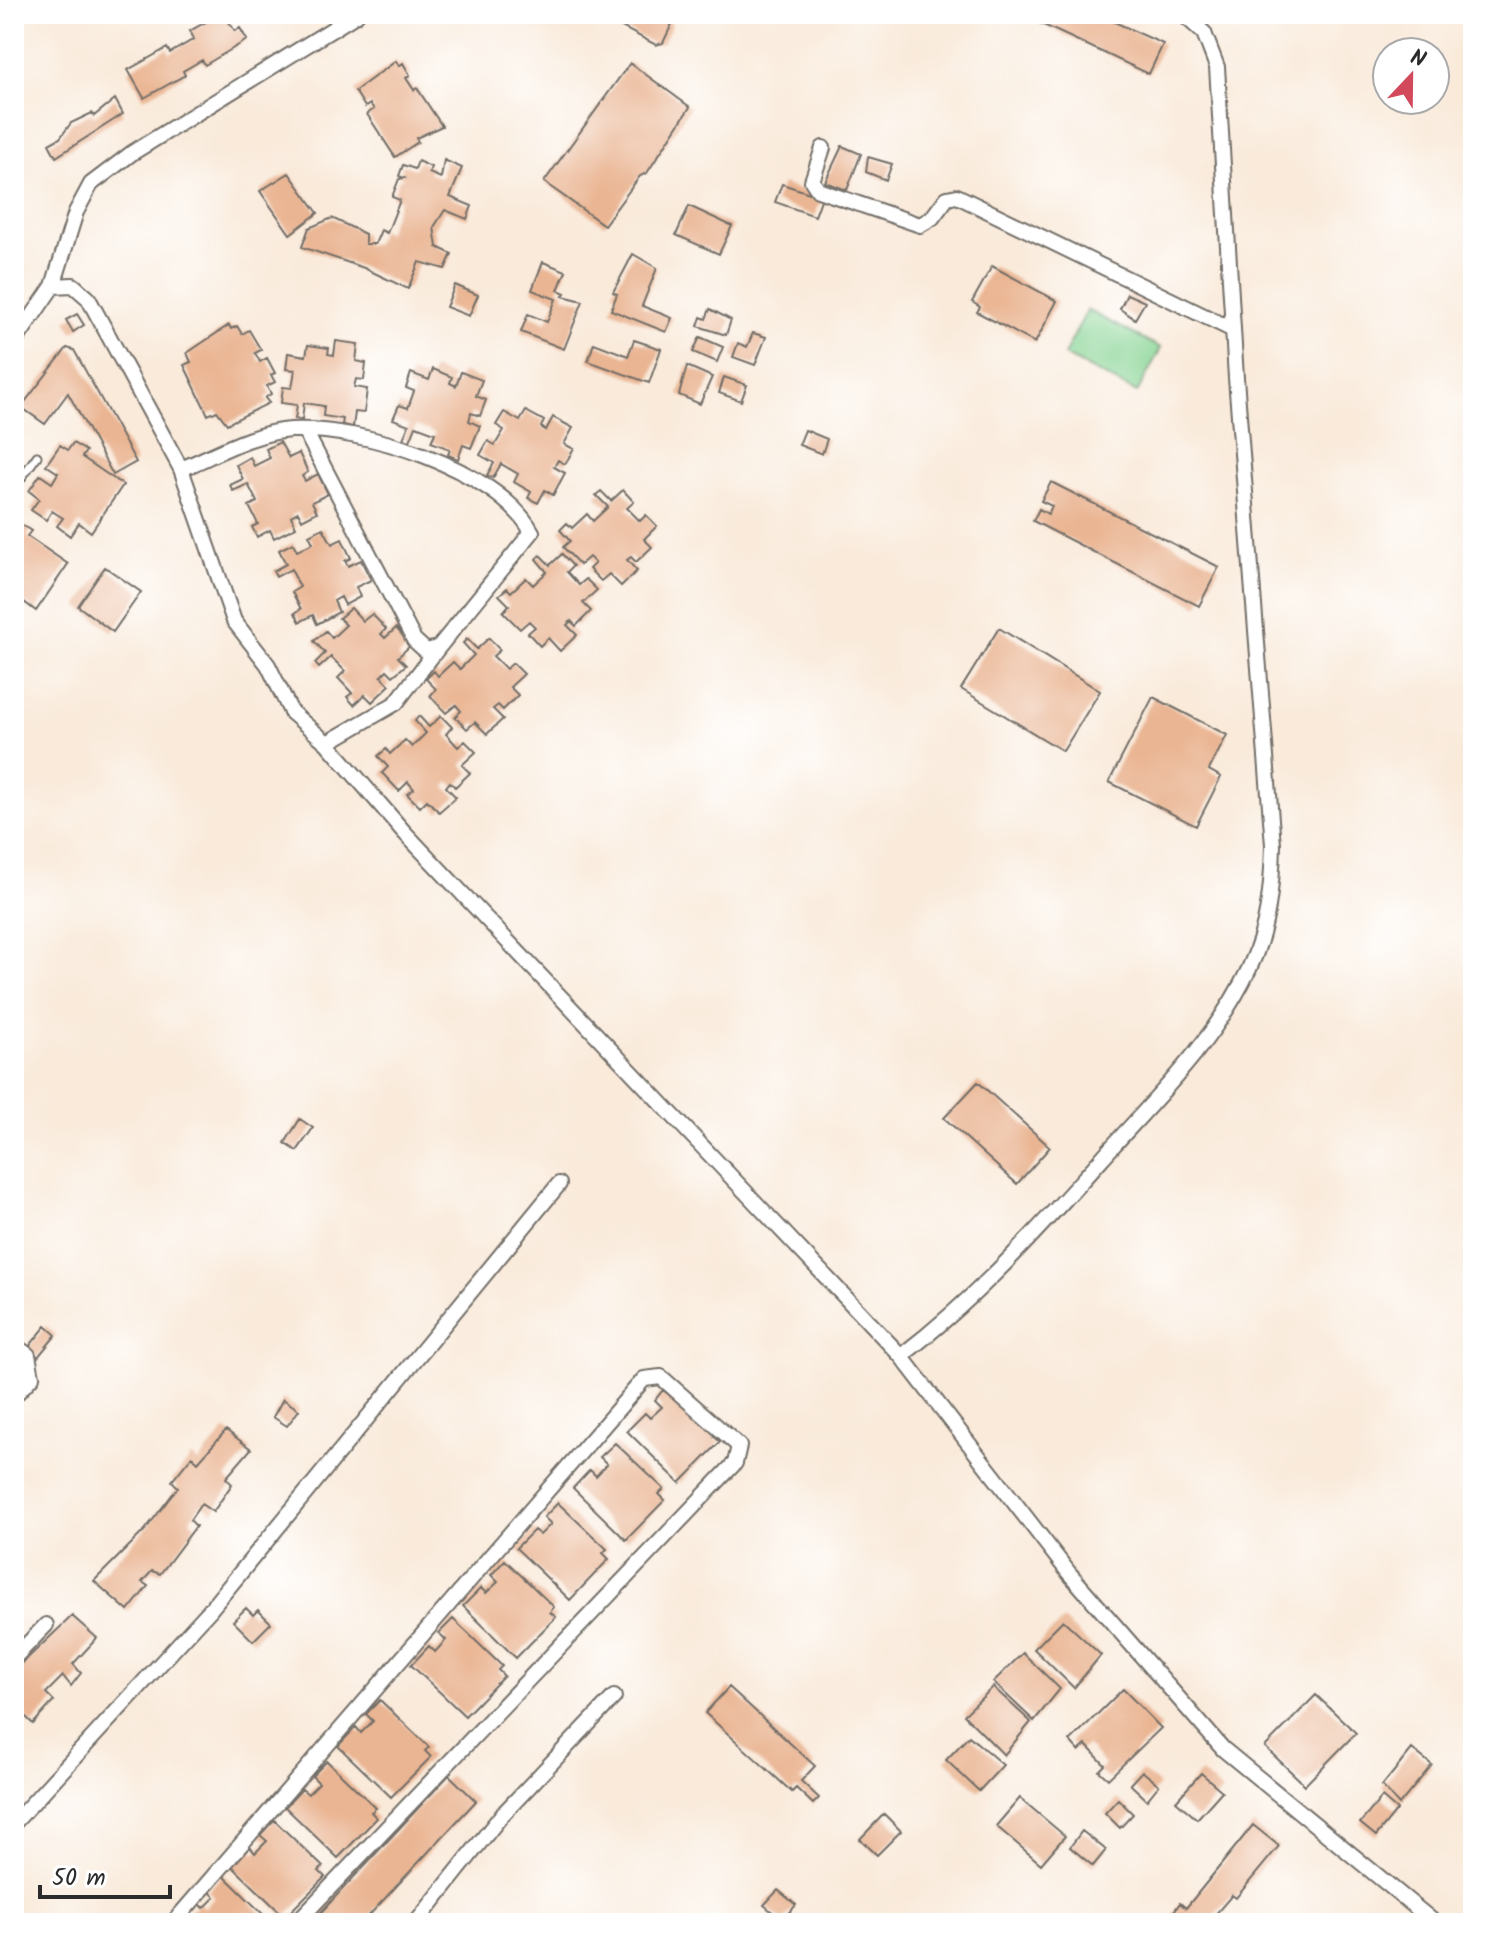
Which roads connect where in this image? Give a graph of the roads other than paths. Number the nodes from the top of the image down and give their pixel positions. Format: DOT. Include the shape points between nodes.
graph roads {
  1 [pos="357,14"];
  2 [pos="1188,15"];
  3 [pos="823,148"];
  4 [pos="53,286"];
  5 [pos="1233,330"];
  6 [pos="14,343"];
  7 [pos="305,431"];
  8 [pos="37,456"];
  9 [pos="181,469"];
  10 [pos="14,488"];
  11 [pos="438,648"];
  12 [pos="327,743"];
  13 [pos="559,1184"];
  14 [pos="14,1345"];
  15 [pos="901,1356"];
  16 [pos="14,1396"];
  17 [pos="46,1625"];
  18 [pos="14,1658"];
  19 [pos="614,1697"];
  20 [pos="14,1823"];
  21 [pos="173,1923"];
  22 [pos="296,1923"];
  23 [pos="416,1923"];
  24 [pos="1435,1923"];
  1 -- 4 [label="street" via="132,153 91,184 76,212"];
  2 -- 5 [label="street" via="1204,33 1217,67"];
  3 -- 5 [label="street" via="812,181 818,190 920,225 947,198 957,196"];
  4 -- 6 [label="street"];
  4 -- 9 [label="street" via="73,285 88,298"];
  5 -- 15 [label="street" via="1272,830 1267,920 1226,1012 1191,1060 1008,1263 957,1313"];
  7 -- 9 [label="street" via="268,434"];
  7 -- 11 [label="street" via="414,640 426,651"];
  7 -- 11 [label="street" via="387,442 435,460 493,493 526,522 532,532"];
  8 -- 10 [label="lane"];
  9 -- 12 [label="street" via="234,621 268,665 291,712"];
  11 -- 12 [label="street" via="396,703"];
  12 -- 15 [label="street" via="404,832"];
  13 -- 20 [label="street" via="209,1611"];
  14 -- 16 [label="street" via="28,1355 32,1377"];
  15 -- 24 [label="street" via="1069,1573 1223,1749"];
  17 -- 18 [label="street"];
  19 -- 23 [label="street" via="501,1816"];
  21 -- 22 [label="street" via="644,1379 661,1377 739,1446 735,1463"];
}
